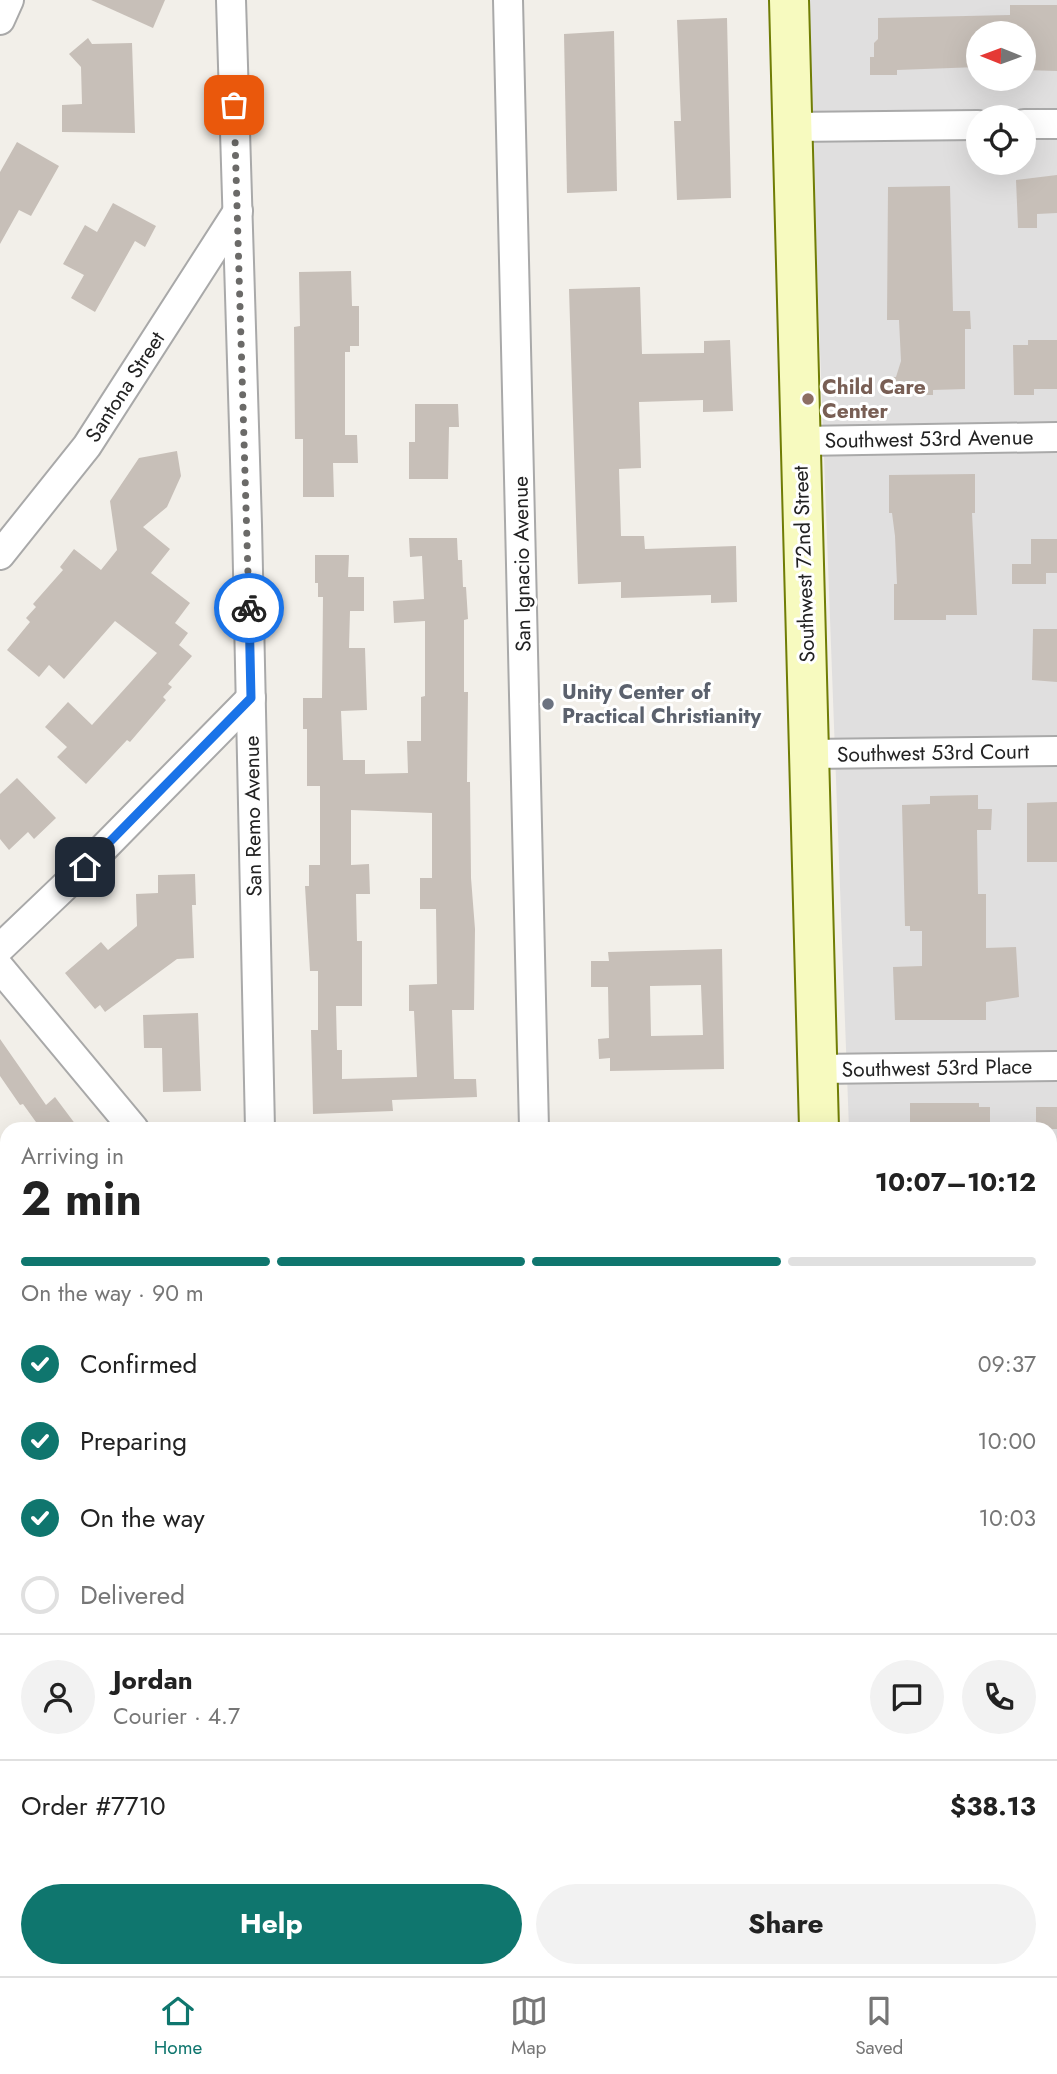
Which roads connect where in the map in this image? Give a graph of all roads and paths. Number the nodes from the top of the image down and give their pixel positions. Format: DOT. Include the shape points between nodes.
graph roads {
  1 [pos="9,0"];
  2 [pos="232,0"];
  3 [pos="508,0"];
  4 [pos="789,0"];
  5 [pos="0,20"];
  6 [pos="1036,124"];
  7 [pos="1057,124"];
  8 [pos="966,125"];
  9 [pos="792,127"];
  10 [pos="238,211"];
  11 [pos="1057,437"];
  12 [pos="801,441"];
  13 [pos="0,555"];
  14 [pos="251,698"];
  15 [pos="1057,751"];
  16 [pos="809,754"];
  17 [pos="0,948"];
  18 [pos="0,968"];
  19 [pos="1057,1066"];
  20 [pos="817,1069"];
  21 [pos="128,1122"];
  22 [pos="260,1122"];
  23 [pos="534,1122"];
  24 [pos="819,1122"];
  1 -- 5 [label="street"];
  2 -- 10 [label="street, San Remo Avenue"];
  3 -- 23 [label="street, San Ignacio Avenue"];
  4 -- 9 [label="main road, Southwest 72nd Street"];
  6 -- 7 [label="street"];
  8 -- 9 [label="street"];
  9 -- 12 [label="main road, Southwest 72nd Street"];
  10 -- 13 [label="street, Santona Street" via="87,446"];
  10 -- 14 [label="street, San Remo Avenue"];
  11 -- 12 [label="street, Southwest 53rd Avenue"];
  12 -- 16 [label="main road, Southwest 72nd Street"];
  14 -- 17 [label="street"];
  14 -- 22 [label="street, San Remo Avenue"];
  15 -- 16 [label="street, Southwest 53rd Court"];
  16 -- 20 [label="main road, Southwest 72nd Street"];
  18 -- 21 [label="street"];
  19 -- 20 [label="street, Southwest 53rd Place"];
  20 -- 24 [label="main road, Southwest 72nd Street"];
}
